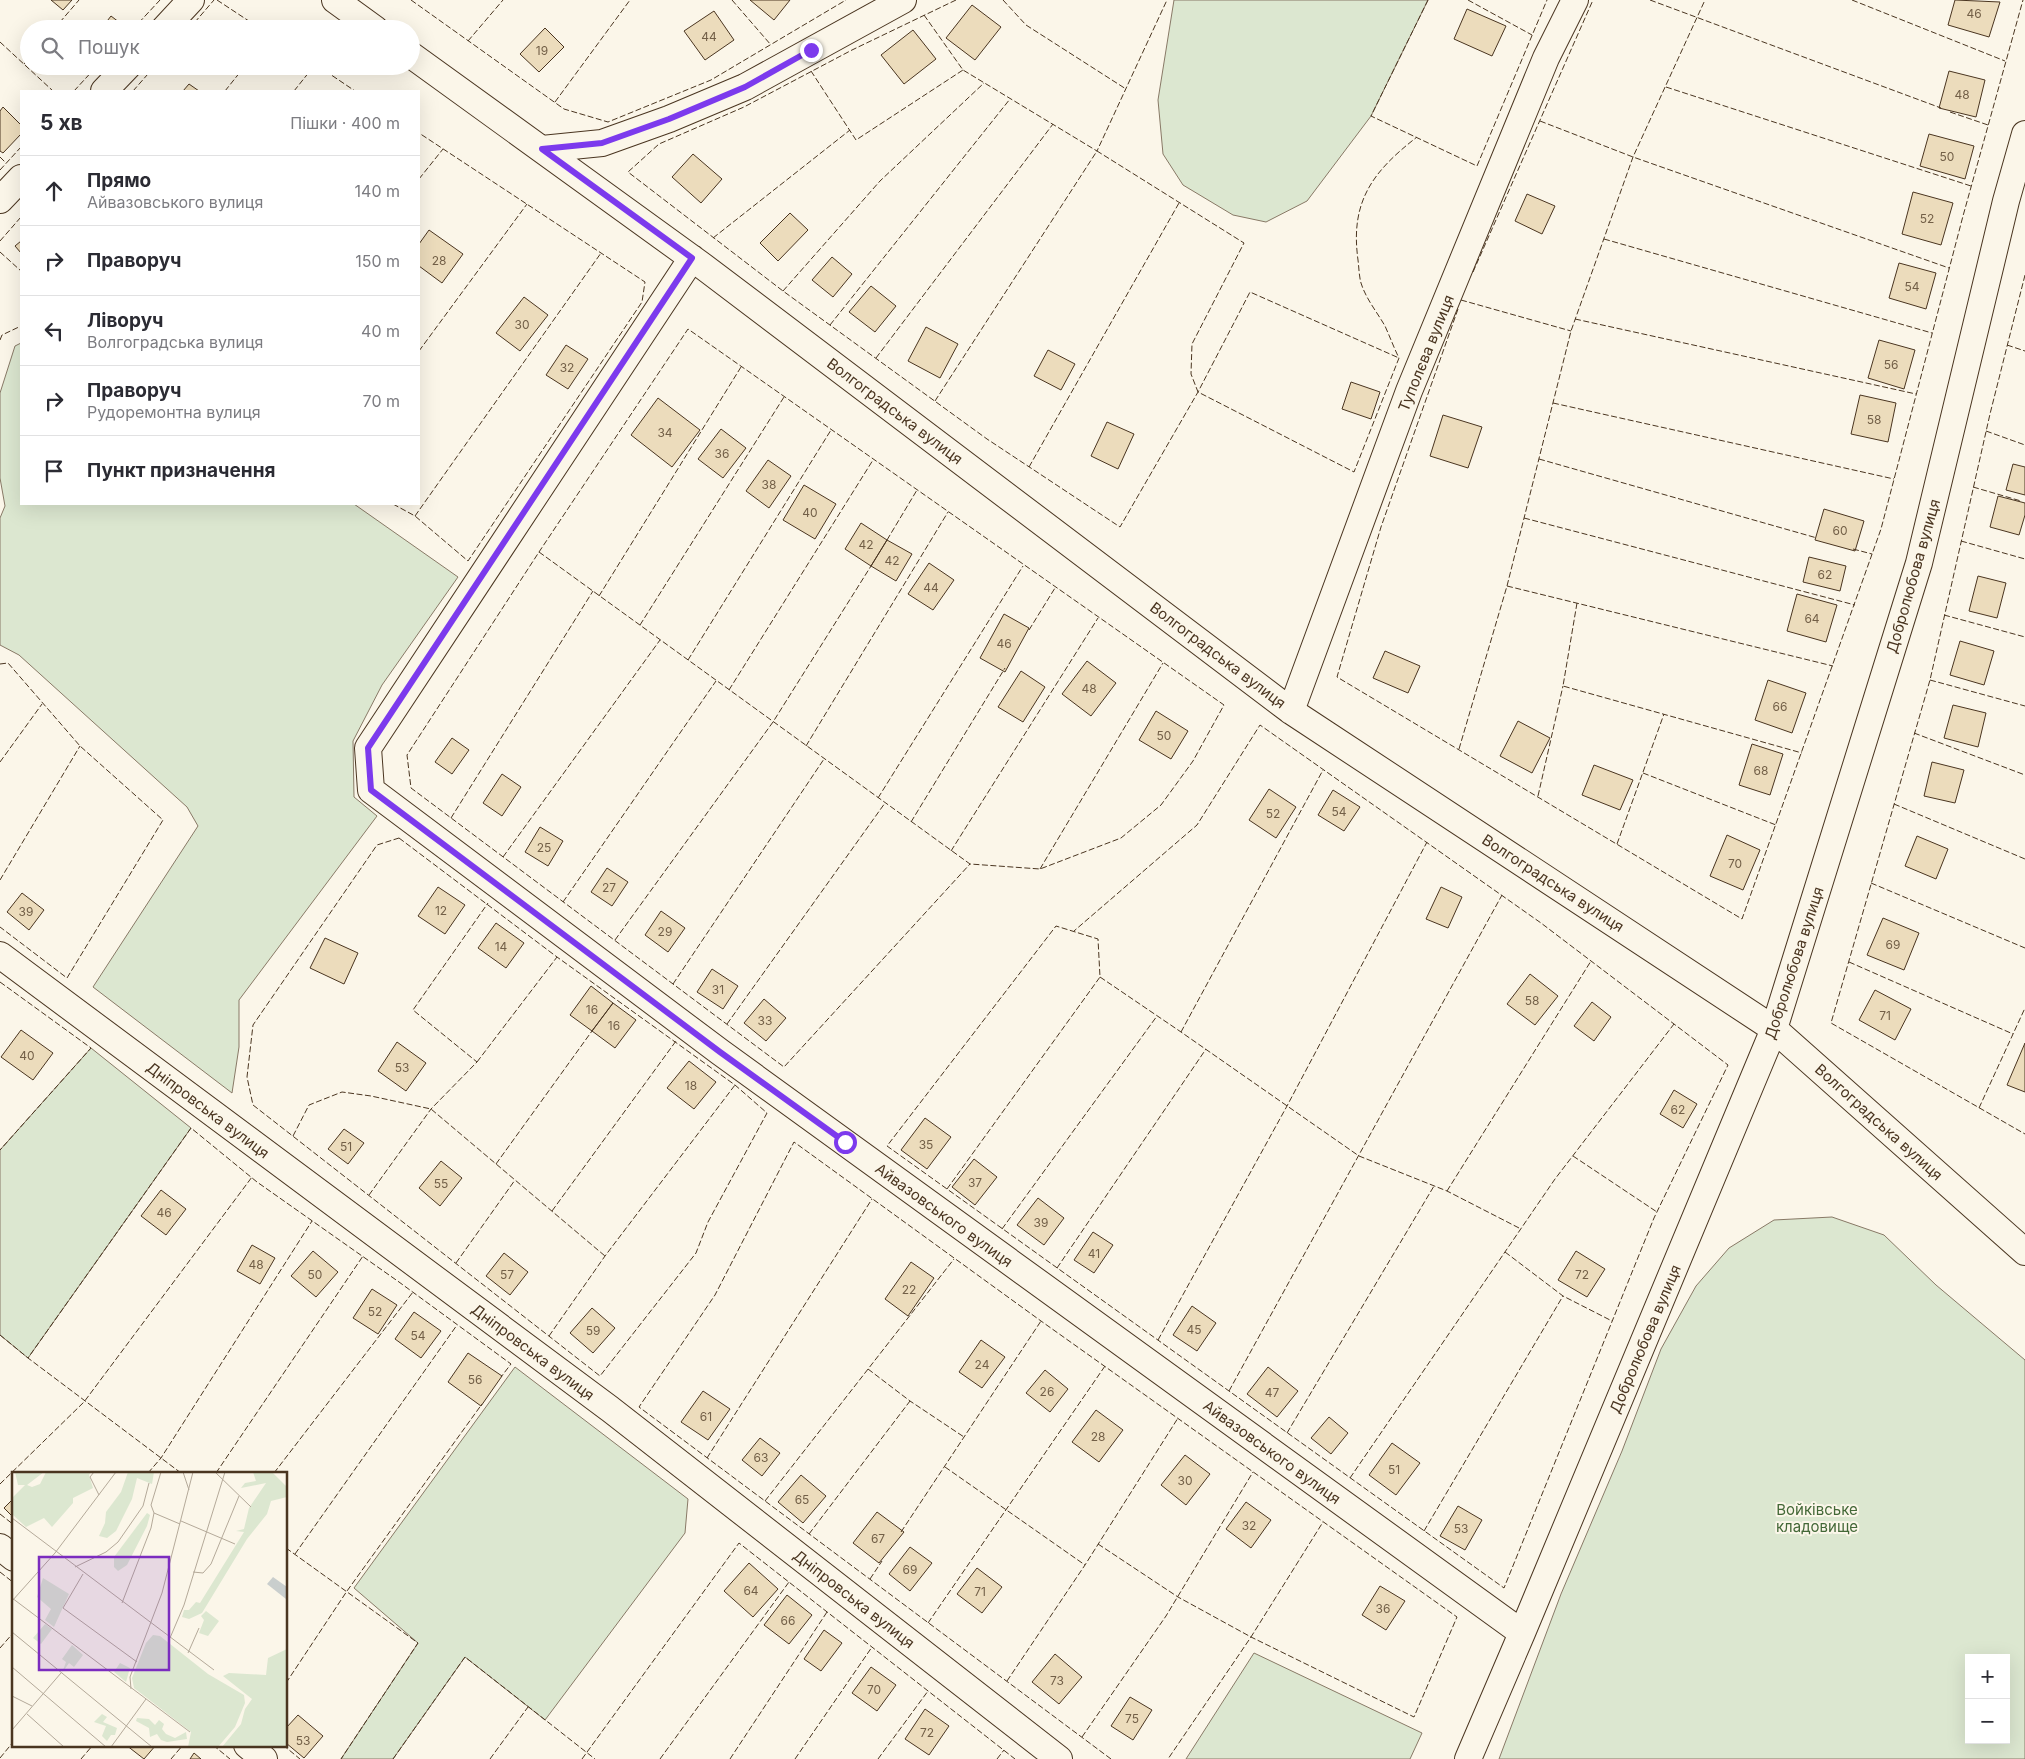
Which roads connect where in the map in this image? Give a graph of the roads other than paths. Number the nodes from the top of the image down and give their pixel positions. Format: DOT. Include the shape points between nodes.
graph roads {
  1 [pos="191,0"];
  2 [pos="335,0"];
  3 [pos="903,0"];
  4 [pos="1575,0"];
  5 [pos="172,20"];
  6 [pos="363,20"];
  7 [pos="420,61"];
  8 [pos="119,75"];
  9 [pos="105,90"];
  10 [pos="2025,134"];
  11 [pos="542,149"];
  12 [pos="20,179"];
  13 [pos="0,200"];
  14 [pos="692,258"];
  15 [pos="1291,711"];
  16 [pos="0,955"];
  17 [pos="1774,1029"];
  18 [pos="2025,1252"];
  19 [pos="0,1547"];
  20 [pos="12,1556"];
  21 [pos="1522,1633"];
  22 [pos="248,1746"];
  23 [pos="264,1759"];
  24 [pos="1059,1759"];
  25 [pos="1468,1759"];
  1 -- 5 [label="street"];
  2 -- 6 [label="street"];
  3 -- 11 [label="street" via="745,87 669,119 602,143"];
  4 -- 15 [label="street, Туполєва вулиця" via="1546,58 1409,391"];
  7 -- 11 [label="street, Волгоградська вулиця"];
  8 -- 9 [label="street"];
  10 -- 17 [label="street, Добролюбова вулиця" via="1919,563"];
  11 -- 14 [label="street, Волгоградська вулиця"];
  12 -- 13 [label="street"];
  14 -- 15 [label="street, Волгоградська вулиця"];
  14 -- 21 [label="street, Айвазовського вулиця" via="368,748 371,790 720,1052"];
  15 -- 17 [label="street, Волгоградська вулиця"];
  16 -- 24 [label="street, Дніпровська вулиця" via="610,1409"];
  17 -- 18 [label="street, Волгоградська вулиця"];
  17 -- 21 [label="street, Добролюбова вулиця"];
  19 -- 20 [label="street"];
  21 -- 25 [label="street, Добролюбова вулиця"];
  22 -- 23 [label="street"];
}
